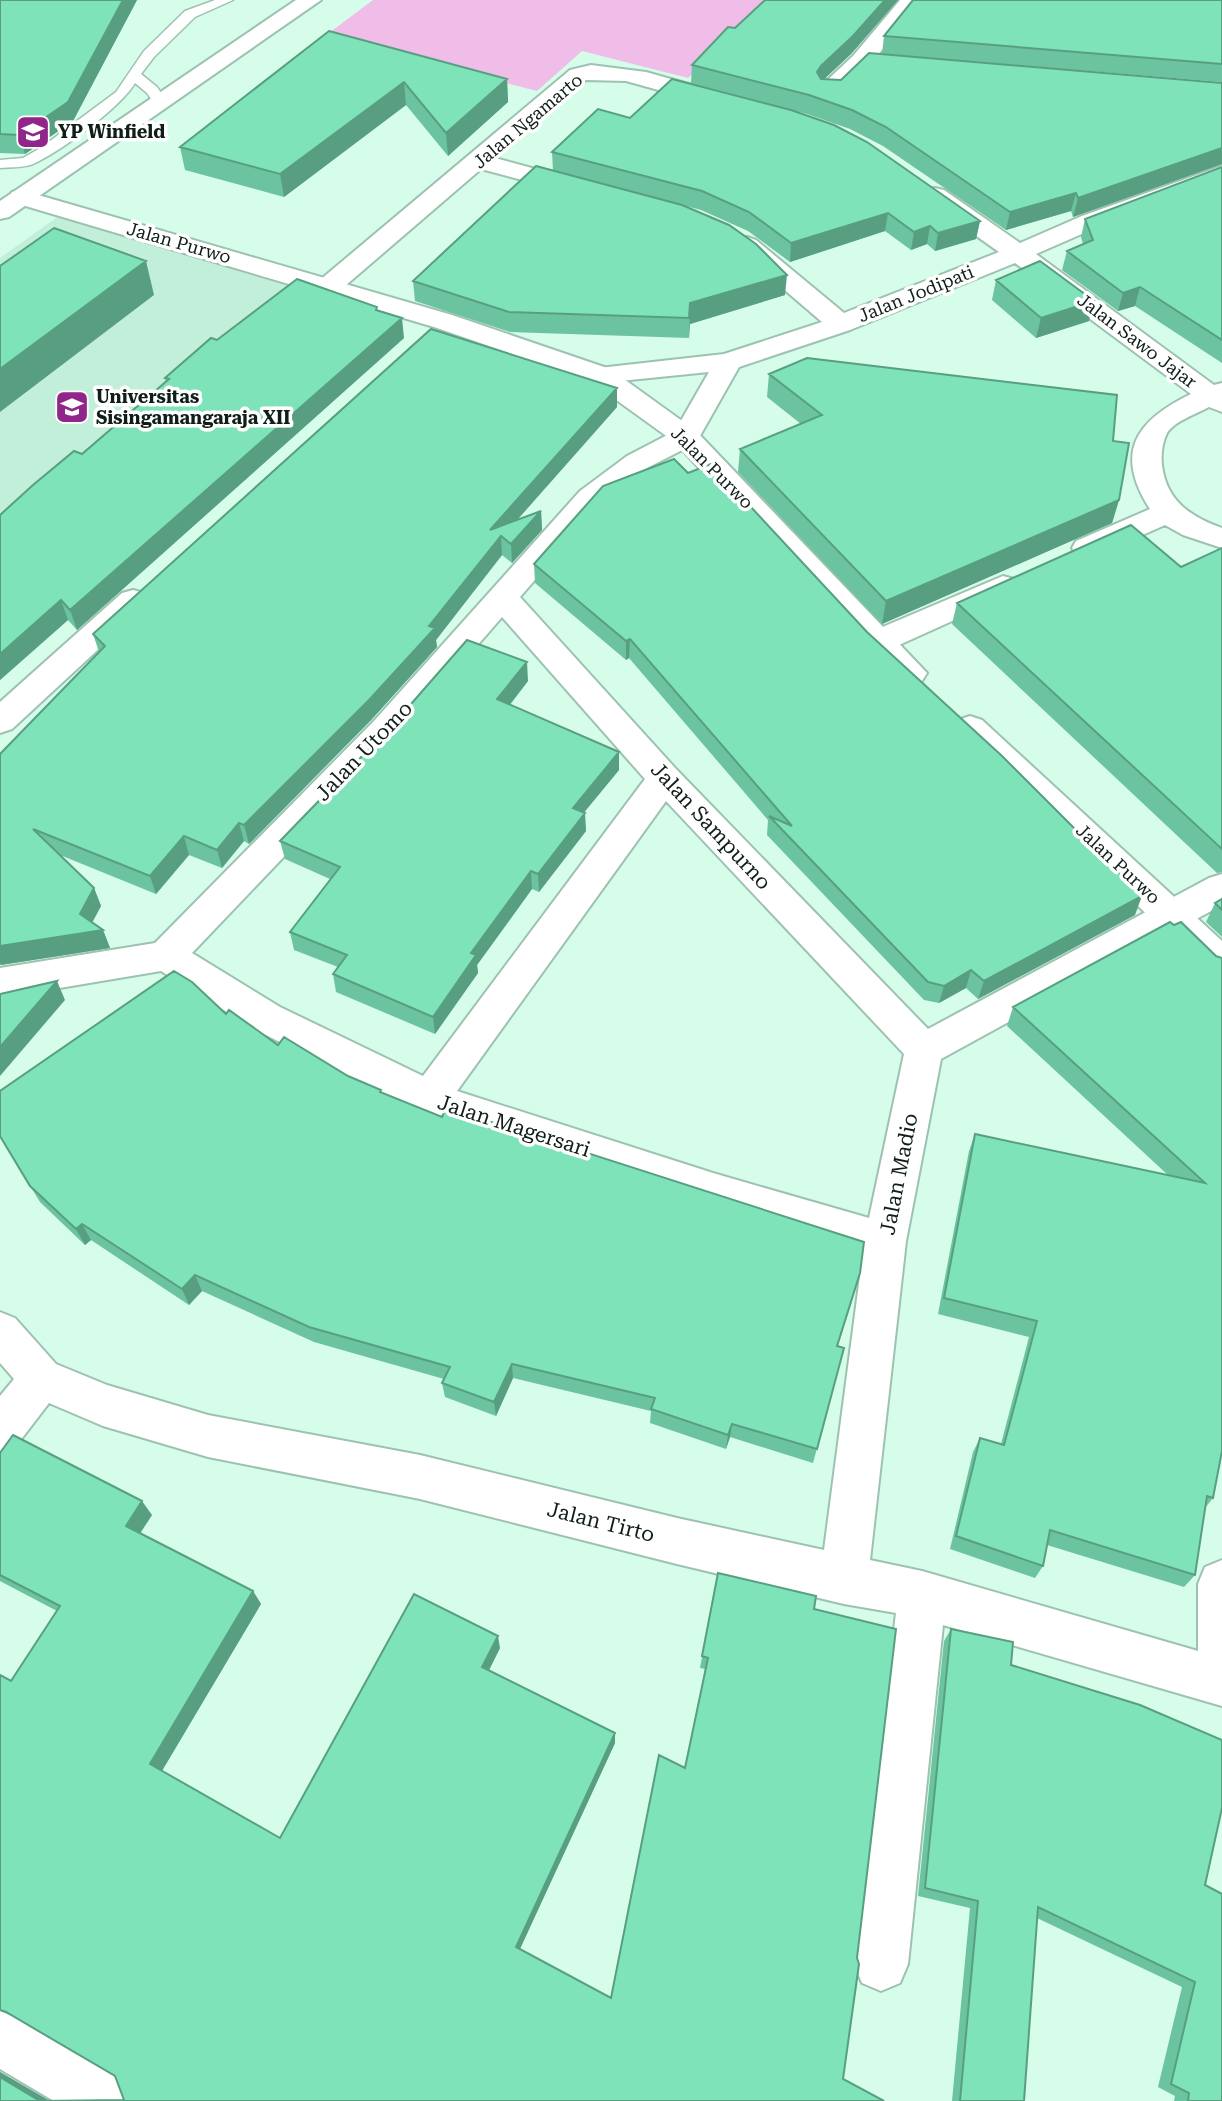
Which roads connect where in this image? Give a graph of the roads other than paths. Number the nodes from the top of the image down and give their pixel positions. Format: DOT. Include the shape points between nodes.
graph roads {
  1 [pos="227,0"];
  2 [pos="310,0"];
  3 [pos="911,0"];
  4 [pos="861,61"];
  5 [pos="889,64"];
  6 [pos="134,75"];
  7 [pos="829,91"];
  8 [pos="160,102"];
  9 [pos="733,104"];
  10 [pos="479,162"];
  11 [pos="0,164"];
  12 [pos="1222,173"];
  13 [pos="918,184"];
  14 [pos="598,193"];
  15 [pos="7,202"];
  16 [pos="726,233"];
  17 [pos="1018,253"];
  18 [pos="329,286"];
  19 [pos="841,324"];
  20 [pos="728,362"];
  21 [pos="600,375"];
  22 [pos="1218,397"];
  23 [pos="686,437"];
  24 [pos="1168,512"];
  25 [pos="1222,538"];
  26 [pos="1067,557"];
  27 [pos="1029,574"];
  28 [pos="154,581"];
  29 [pos="504,598"];
  30 [pos="877,642"];
  31 [pos="0,721"];
  32 [pos="664,778"];
  33 [pos="1222,888"];
  34 [pos="1172,913"];
  35 [pos="166,956"];
  36 [pos="1222,963"];
  37 [pos="0,983"];
  38 [pos="924,1050"];
  39 [pos="429,1098"];
  40 [pos="885,1241"];
  41 [pos="0,1332"];
  42 [pos="41,1378"];
  43 [pos="0,1430"];
  44 [pos="844,1580"];
  45 [pos="1222,1584"];
  46 [pos="922,1595"];
  47 [pos="1222,1653"];
  48 [pos="1222,1682"];
  49 [pos="881,1964"];
  50 [pos="0,2038"];
  51 [pos="106,2101"];
  1 -- 6 [label="lane" via="190,14"];
  2 -- 8 [label="street"];
  3 -- 4 [label="street"];
  4 -- 5 [label="street"];
  4 -- 7 [label="street"];
  6 -- 8 [label="lane"];
  6 -- 11 [label="lane" via="121,95 47,150 26,162"];
  8 -- 15 [label="street"];
  9 -- 10 [label="street, Jalan Ngamarto" via="615,72 585,72"];
  10 -- 14 [label="street"];
  10 -- 18 [label="street, Jalan Ngamarto"];
  12 -- 17 [label="street, Jalan Jodipati"];
  13 -- 17 [label="street"];
  15 -- 18 [label="street, Jalan Purwo"];
  16 -- 19 [label="street" via="765,257"];
  17 -- 19 [label="street, Jalan Jodipati"];
  17 -- 22 [label="street, Jalan Sawo Jajar"];
  18 -- 21 [label="street, Jalan Purwo" via="432,330"];
  19 -- 20 [label="street, Jalan Jodipati"];
  20 -- 21 [label="street, Jalan Jodipati"];
  20 -- 23 [label="street"];
  21 -- 23 [label="street, Jalan Purwo"];
  22 -- 24 [label="street" via="1160,425 1147,443 1151,482"];
  23 -- 29 [label="street, Jalan Utomo" via="637,462 590,498"];
  23 -- 30 [label="street, Jalan Purwo"];
  24 -- 25 [label="street"];
  24 -- 26 [label="street"];
  27 -- 30 [label="street"];
  28 -- 31 [label="street"];
  29 -- 32 [label="street, Jalan Sampurno"];
  29 -- 35 [label="street, Jalan Utomo" via="386,729"];
  30 -- 34 [label="street, Jalan Purwo"];
  32 -- 38 [label="street, Jalan Sampurno"];
  32 -- 39 [label="street"];
  33 -- 34 [label="street"];
  34 -- 36 [label="street, Jalan Purwo"];
  34 -- 38 [label="street"];
  35 -- 37 [label="street"];
  35 -- 39 [label="street, Jalan Magersari" via="267,1018"];
  38 -- 40 [label="street, Jalan Madio"];
  39 -- 40 [label="street, Jalan Magersari" via="713,1191"];
  40 -- 44 [label="street, Jalan Madio"];
  41 -- 42 [label="street, Jalan Tirto"];
  42 -- 43 [label="street"];
  42 -- 44 [label="street, Jalan Tirto" via="103,1405 208,1436 420,1477"];
  44 -- 46 [label="street, Jalan Tirto"];
  45 -- 47 [label="street"];
  46 -- 48 [label="street, Jalan Tirto"];
  46 -- 49 [label="street"];
  50 -- 51 [label="street"];
}
